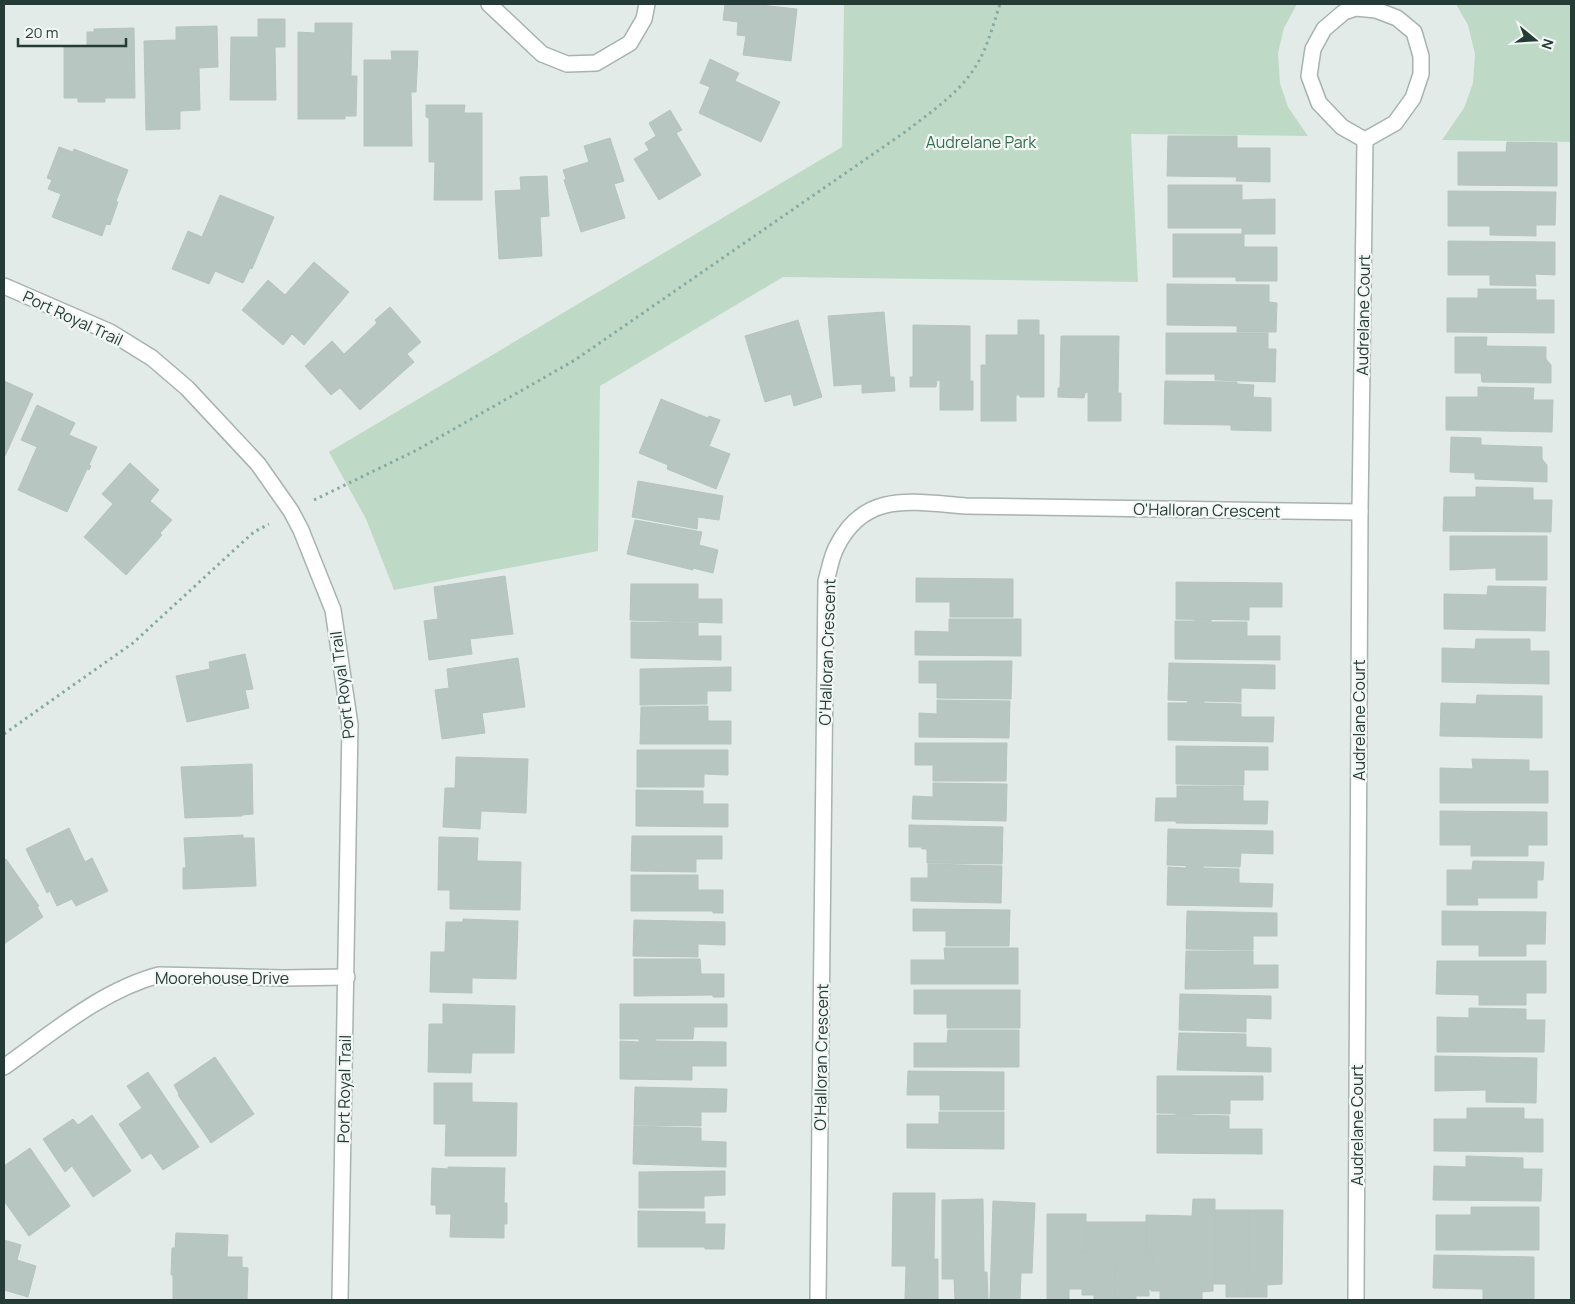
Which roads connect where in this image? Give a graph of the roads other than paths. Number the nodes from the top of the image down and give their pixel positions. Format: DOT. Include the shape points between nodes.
graph roads {
  1 [pos="489,4"];
  2 [pos="647,4"];
  3 [pos="1365,140"];
  4 [pos="4,286"];
  5 [pos="1360,512"];
  6 [pos="347,977"];
  7 [pos="4,1066"];
  8 [pos="340,1300"];
  9 [pos="818,1300"];
  10 [pos="1356,1300"];
  1 -- 2 [label="street" via="542,54 567,64 596,63 630,43 644,18"];
  3 -- 3 [label="street" via="1396,123 1413,98 1421,74 1422,56 1414,32 1397,18 1376,10 1356,8 1344,12 1324,29 1313,50 1309,76 1319,103 1342,127"];
  3 -- 5 [label="street, Audrelane Court"];
  4 -- 6 [label="street, Port Royal Trail" via="110,332 152,358 187,388 258,464 301,530 333,610 350,724"];
  5 -- 9 [label="street, O'Halloran Crescent" via="966,506 903,502 879,506 862,515 847,529 835,550 826,582"];
  5 -- 10 [label="street, Audrelane Court"];
  6 -- 7 [label="street, Moorehouse Drive" via="159,975 139,980 96,1002"];
  6 -- 8 [label="street, Port Royal Trail"];
}
